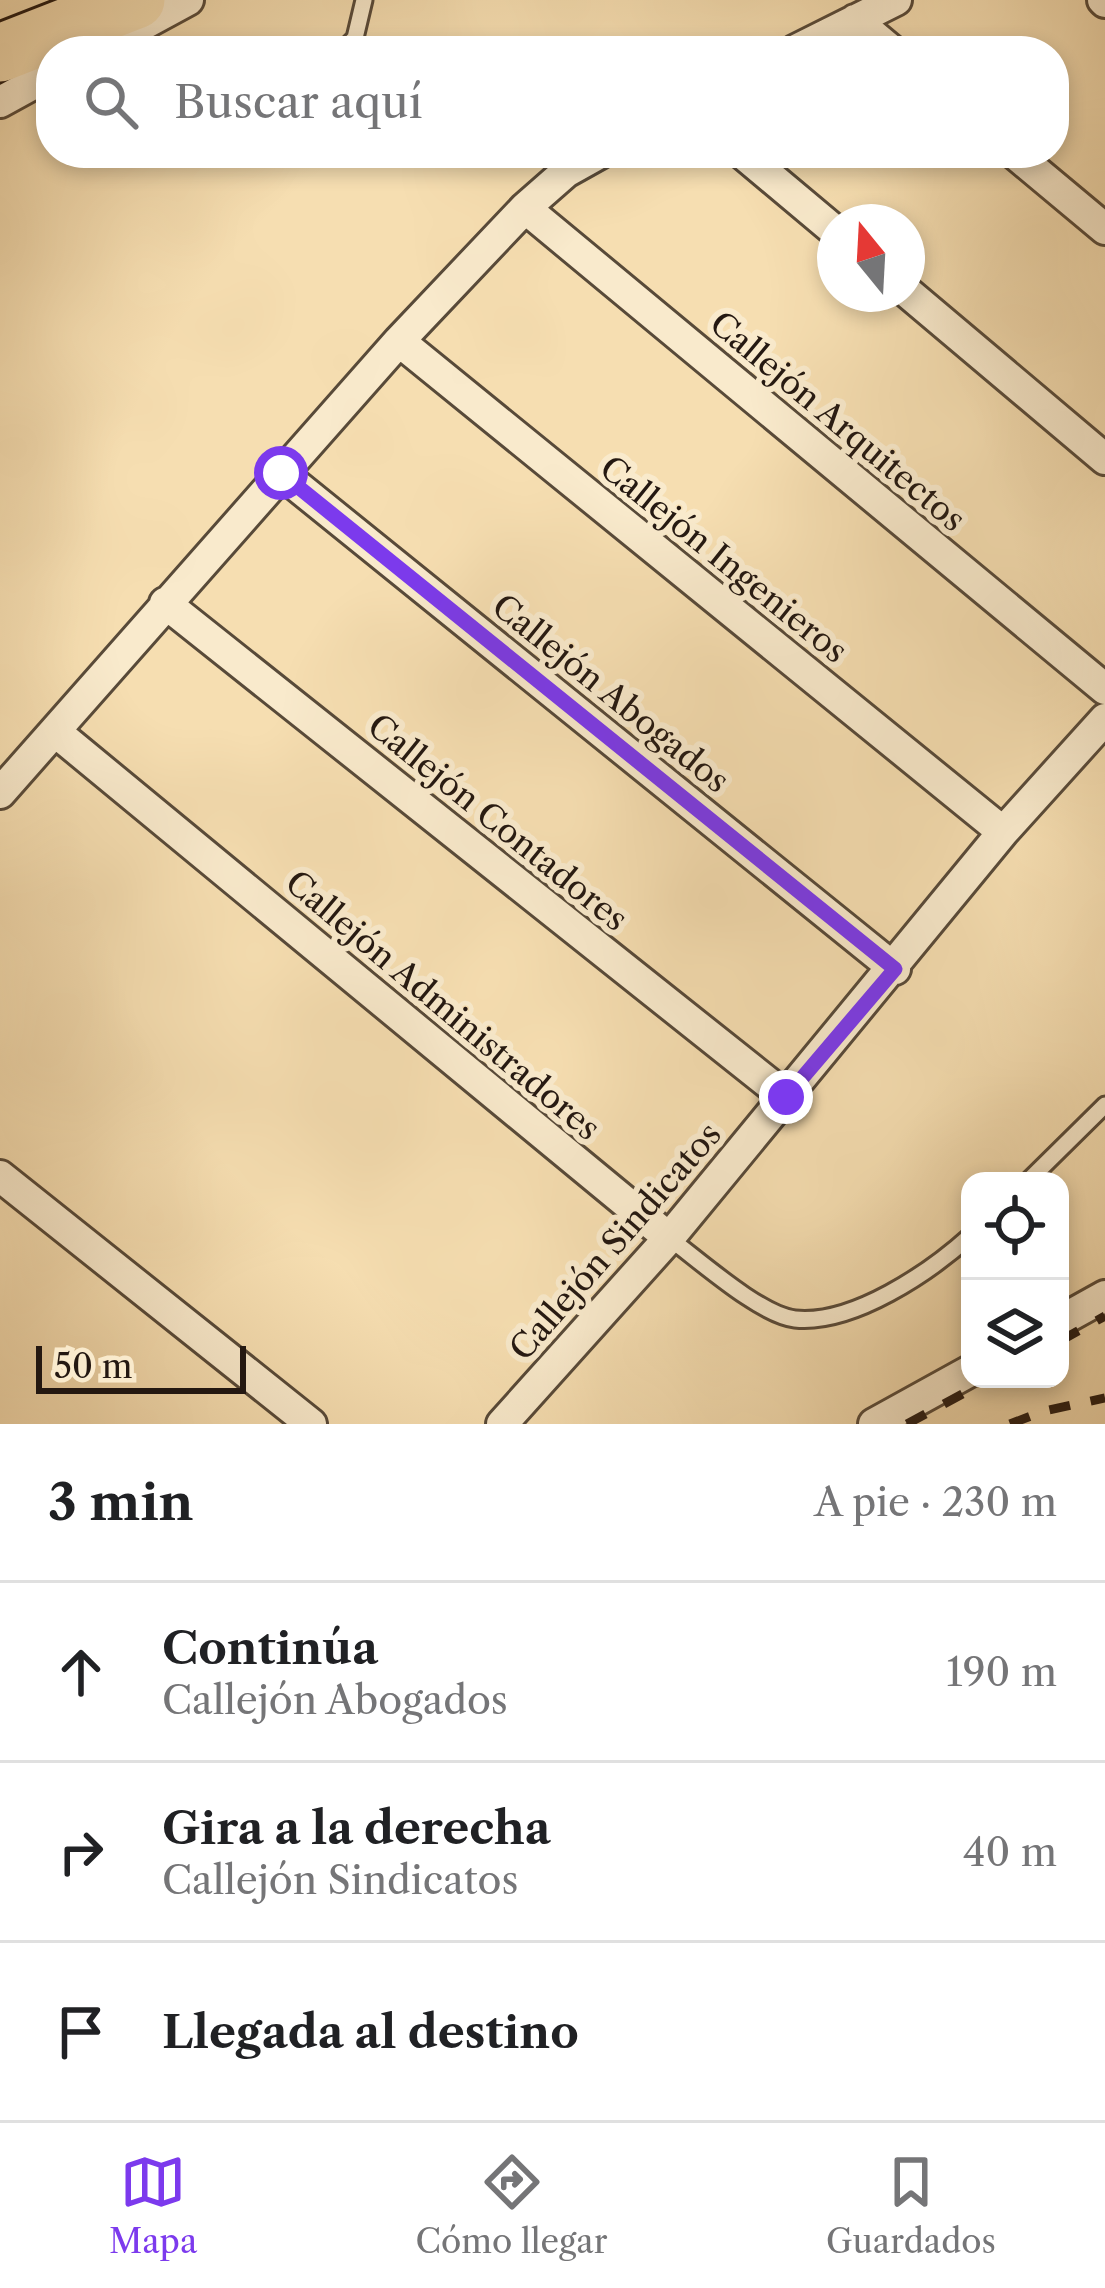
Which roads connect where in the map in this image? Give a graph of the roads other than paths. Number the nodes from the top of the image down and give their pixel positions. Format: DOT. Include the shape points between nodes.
graph roads {
  1 [pos="136,0"];
  2 [pos="188,0"];
  3 [pos="364,0"];
  4 [pos="896,0"];
  5 [pos="856,20"];
  6 [pos="44,36"];
  7 [pos="122,36"];
  8 [pos="355,36"];
  9 [pos="824,36"];
  10 [pos="875,36"];
  11 [pos="36,39"];
  12 [pos="0,53"];
  13 [pos="36,82"];
  14 [pos="0,102"];
  15 [pos="573,168"];
  16 [pos="760,168"];
  17 [pos="1032,168"];
  18 [pos="525,208"];
  19 [pos="817,216"];
  20 [pos="1105,229"];
  21 [pos="925,307"];
  22 [pos="399,341"];
  23 [pos="1105,459"];
  24 [pos="281,473"];
  25 [pos="165,602"];
  26 [pos="1105,688"];
  27 [pos="1105,718"];
  28 [pos="56,733"];
  29 [pos="0,793"];
  30 [pos="1004,832"];
  31 [pos="895,969"];
  32 [pos="786,1097"];
  33 [pos="1105,1105"];
  34 [pos="1037,1172"];
  35 [pos="0,1176"];
  36 [pos="669,1238"];
  37 [pos="961,1244"];
  38 [pos="1105,1296"];
  39 [pos="1069,1316"];
  40 [pos="961,1376"];
  41 [pos="310,1424"];
  42 [pos="502,1424"];
  43 [pos="874,1424"];
  1 -- 6 [label="highway"];
  2 -- 7 [label="street"];
  3 -- 8 [label="lane"];
  4 -- 5 [label="street"];
  5 -- 9 [label="street"];
  5 -- 10 [label="street"];
  11 -- 12 [label="highway"];
  13 -- 14 [label="street"];
  15 -- 18 [label="street"];
  16 -- 19 [label="street"];
  17 -- 20 [label="street"];
  18 -- 22 [label="street"];
  18 -- 26 [label="street, Callejón Arquitectos"];
  21 -- 23 [label="street"];
  22 -- 24 [label="street"];
  22 -- 30 [label="street, Callejón Ingenieros"];
  24 -- 25 [label="street"];
  24 -- 31 [label="street, Callejón Abogados"];
  25 -- 28 [label="street"];
  25 -- 32 [label="street, Callejón Contadores"];
  27 -- 30 [label="street, Callejón Sindicatos"];
  28 -- 29 [label="street"];
  28 -- 36 [label="street, Callejón Administradores"];
  30 -- 31 [label="street, Callejón Sindicatos"];
  31 -- 32 [label="street, Callejón Sindicatos"];
  32 -- 36 [label="street, Callejón Sindicatos"];
  33 -- 34 [label="lane"];
  35 -- 41 [label="street"];
  36 -- 37 [label="lane, Callejón Administradores" via="793,1319 888,1294"];
  36 -- 42 [label="street, Callejón Sindicatos"];
  38 -- 39 [label="street"];
  40 -- 43 [label="street"];
}
